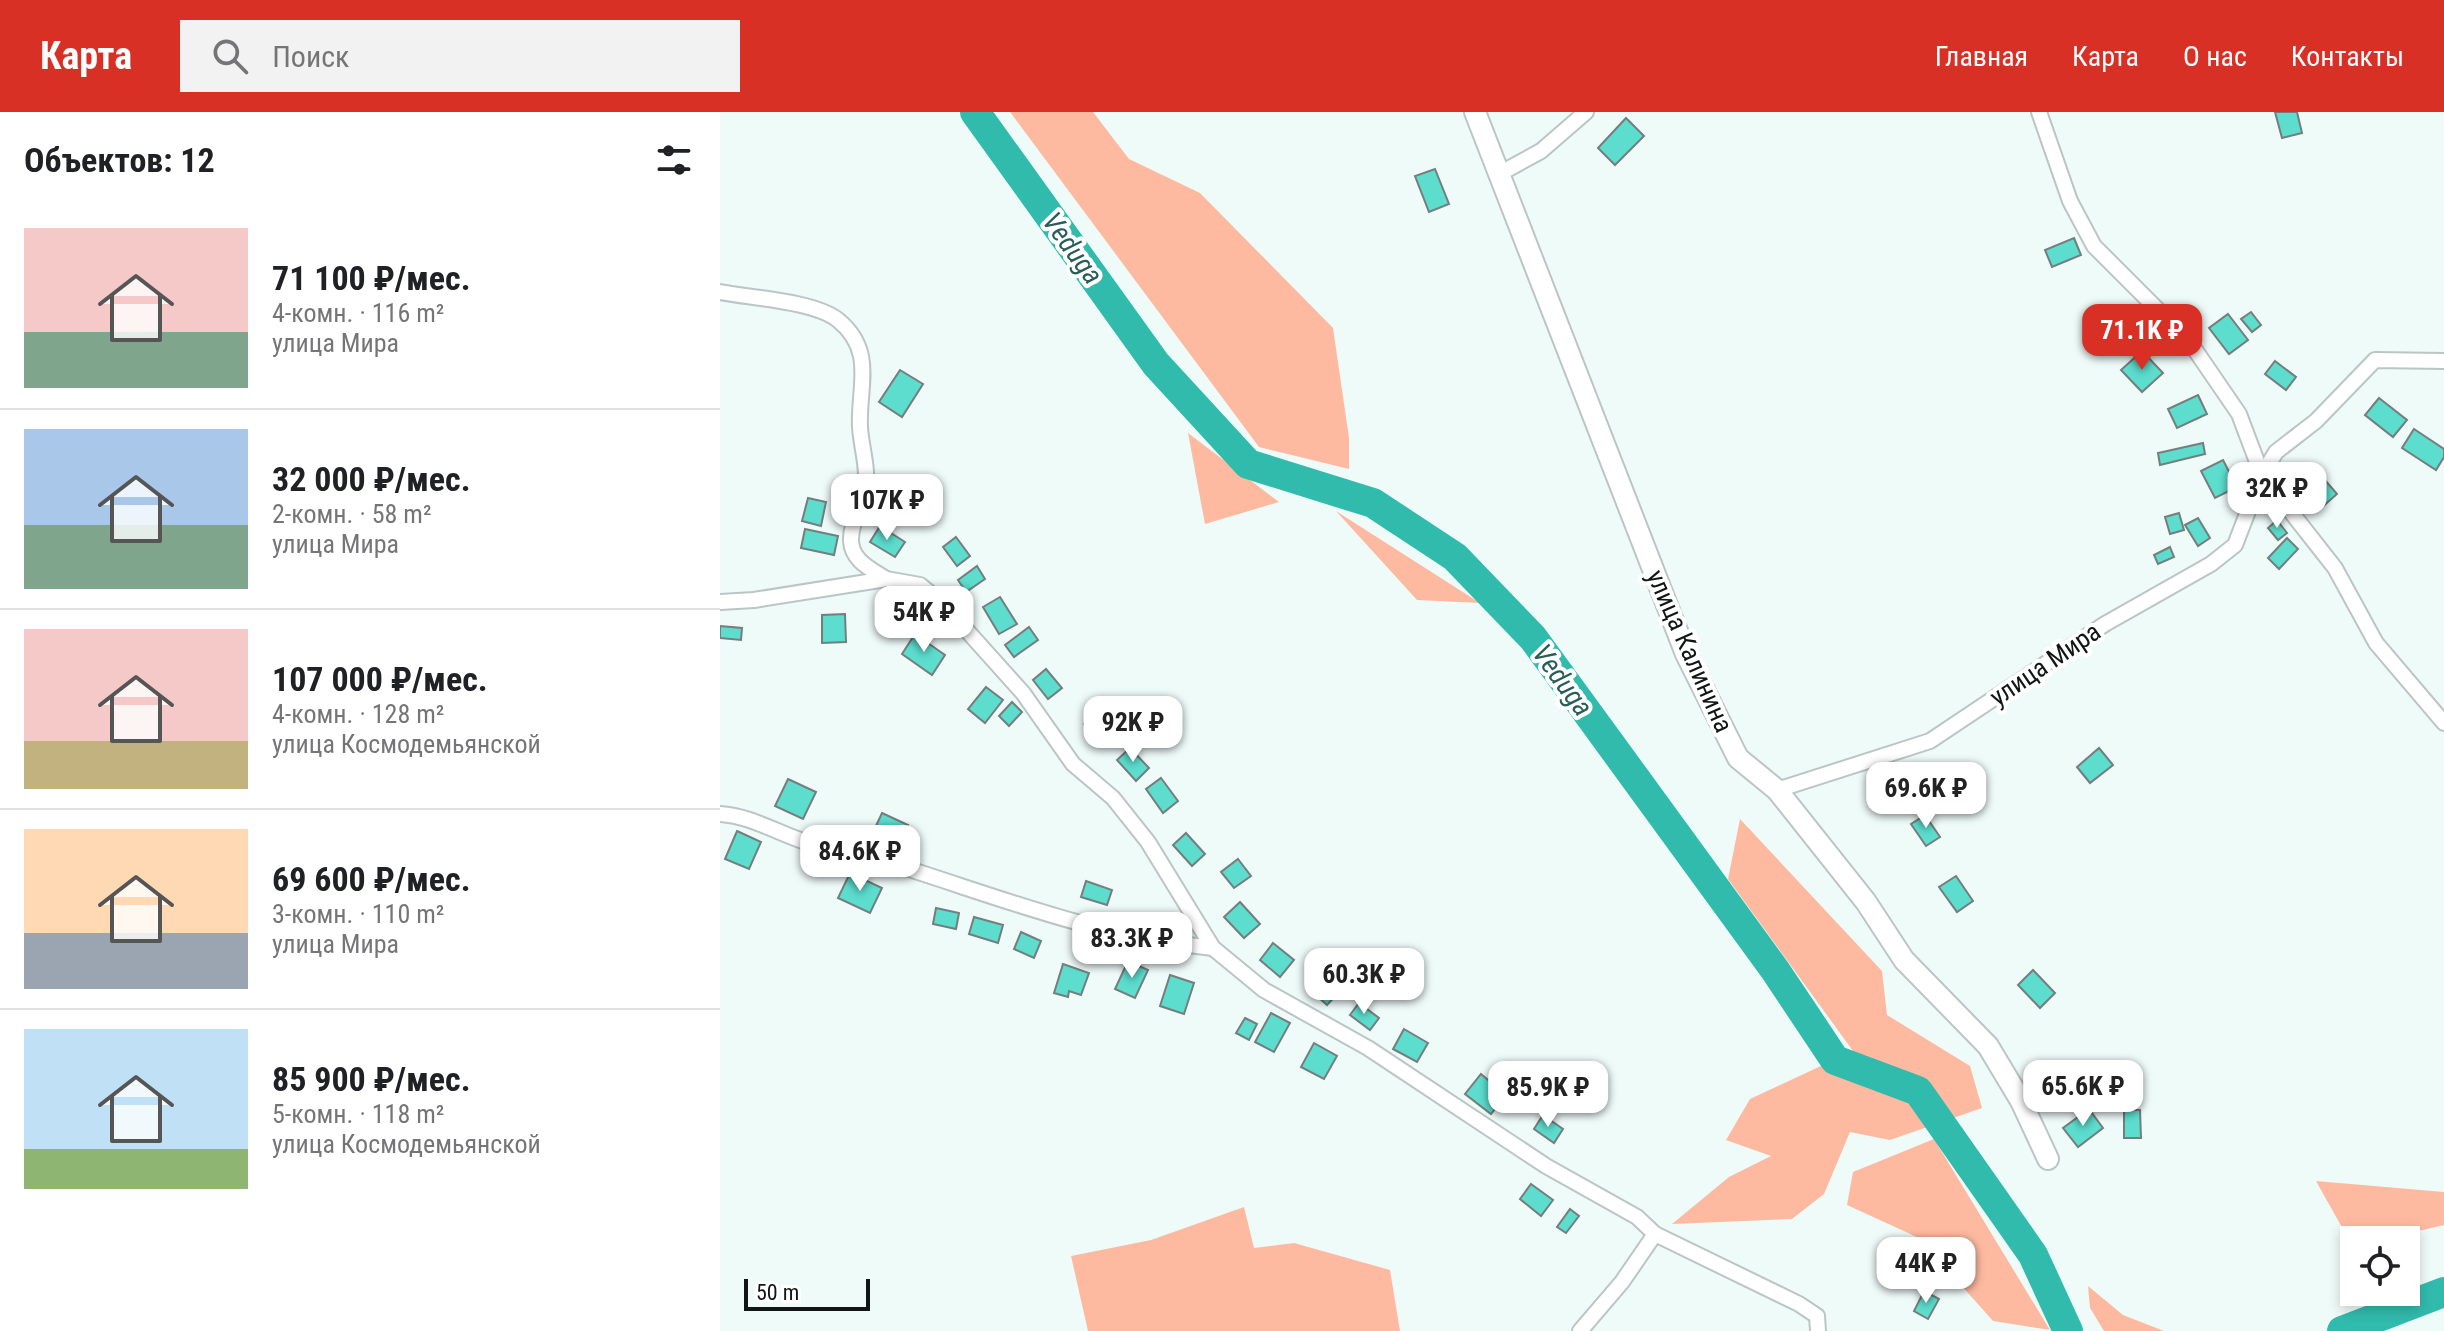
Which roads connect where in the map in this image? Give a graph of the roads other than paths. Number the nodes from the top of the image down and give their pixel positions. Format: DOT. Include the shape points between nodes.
graph roads {
  1 [pos="1475,112"];
  2 [pos="1586,112"];
  3 [pos="2039,112"];
  4 [pos="1499,174"];
  5 [pos="720,292"];
  6 [pos="2444,361"];
  7 [pos="2262,475"];
  8 [pos="886,579"];
  9 [pos="720,602"];
  10 [pos="2444,723"];
  11 [pos="1777,790"];
  12 [pos="720,814"];
  13 [pos="1213,948"];
  14 [pos="2048,1159"];
  15 [pos="1655,1234"];
  16 [pos="1818,1324"];
  17 [pos="1580,1331"];
  1 -- 4 [label="street, улица Калинина"];
  2 -- 4 [label="street" via="1541,151"];
  3 -- 7 [label="street" via="2070,201 2094,246 2189,341 2239,414"];
  4 -- 11 [label="street, улица Калинина" via="1686,654 1738,758"];
  5 -- 8 [label="street" via="809,307 837,318 854,337 865,378 860,425 866,485 851,540 859,562"];
  6 -- 7 [label="street, улица Мира" via="2375,360 2316,421 2276,452"];
  7 -- 10 [label="street" via="2335,568 2376,643"];
  7 -- 11 [label="street, улица Мира" via="2235,545 2211,564 2105,624 1930,741"];
  8 -- 9 [label="street"];
  8 -- 13 [label="street" via="920,585 1023,693 1073,764 1113,798 1148,842"];
  11 -- 14 [label="street, улица Калинина" via="1866,902 1904,960 1988,1046"];
  12 -- 13 [label="street" via="740,815 808,843 887,862 1112,934"];
  13 -- 15 [label="street" via="1264,990 1368,1048 1546,1166 1637,1217"];
  15 -- 16 [label="street" via="1799,1304"];
  15 -- 17 [label="street"];
}
